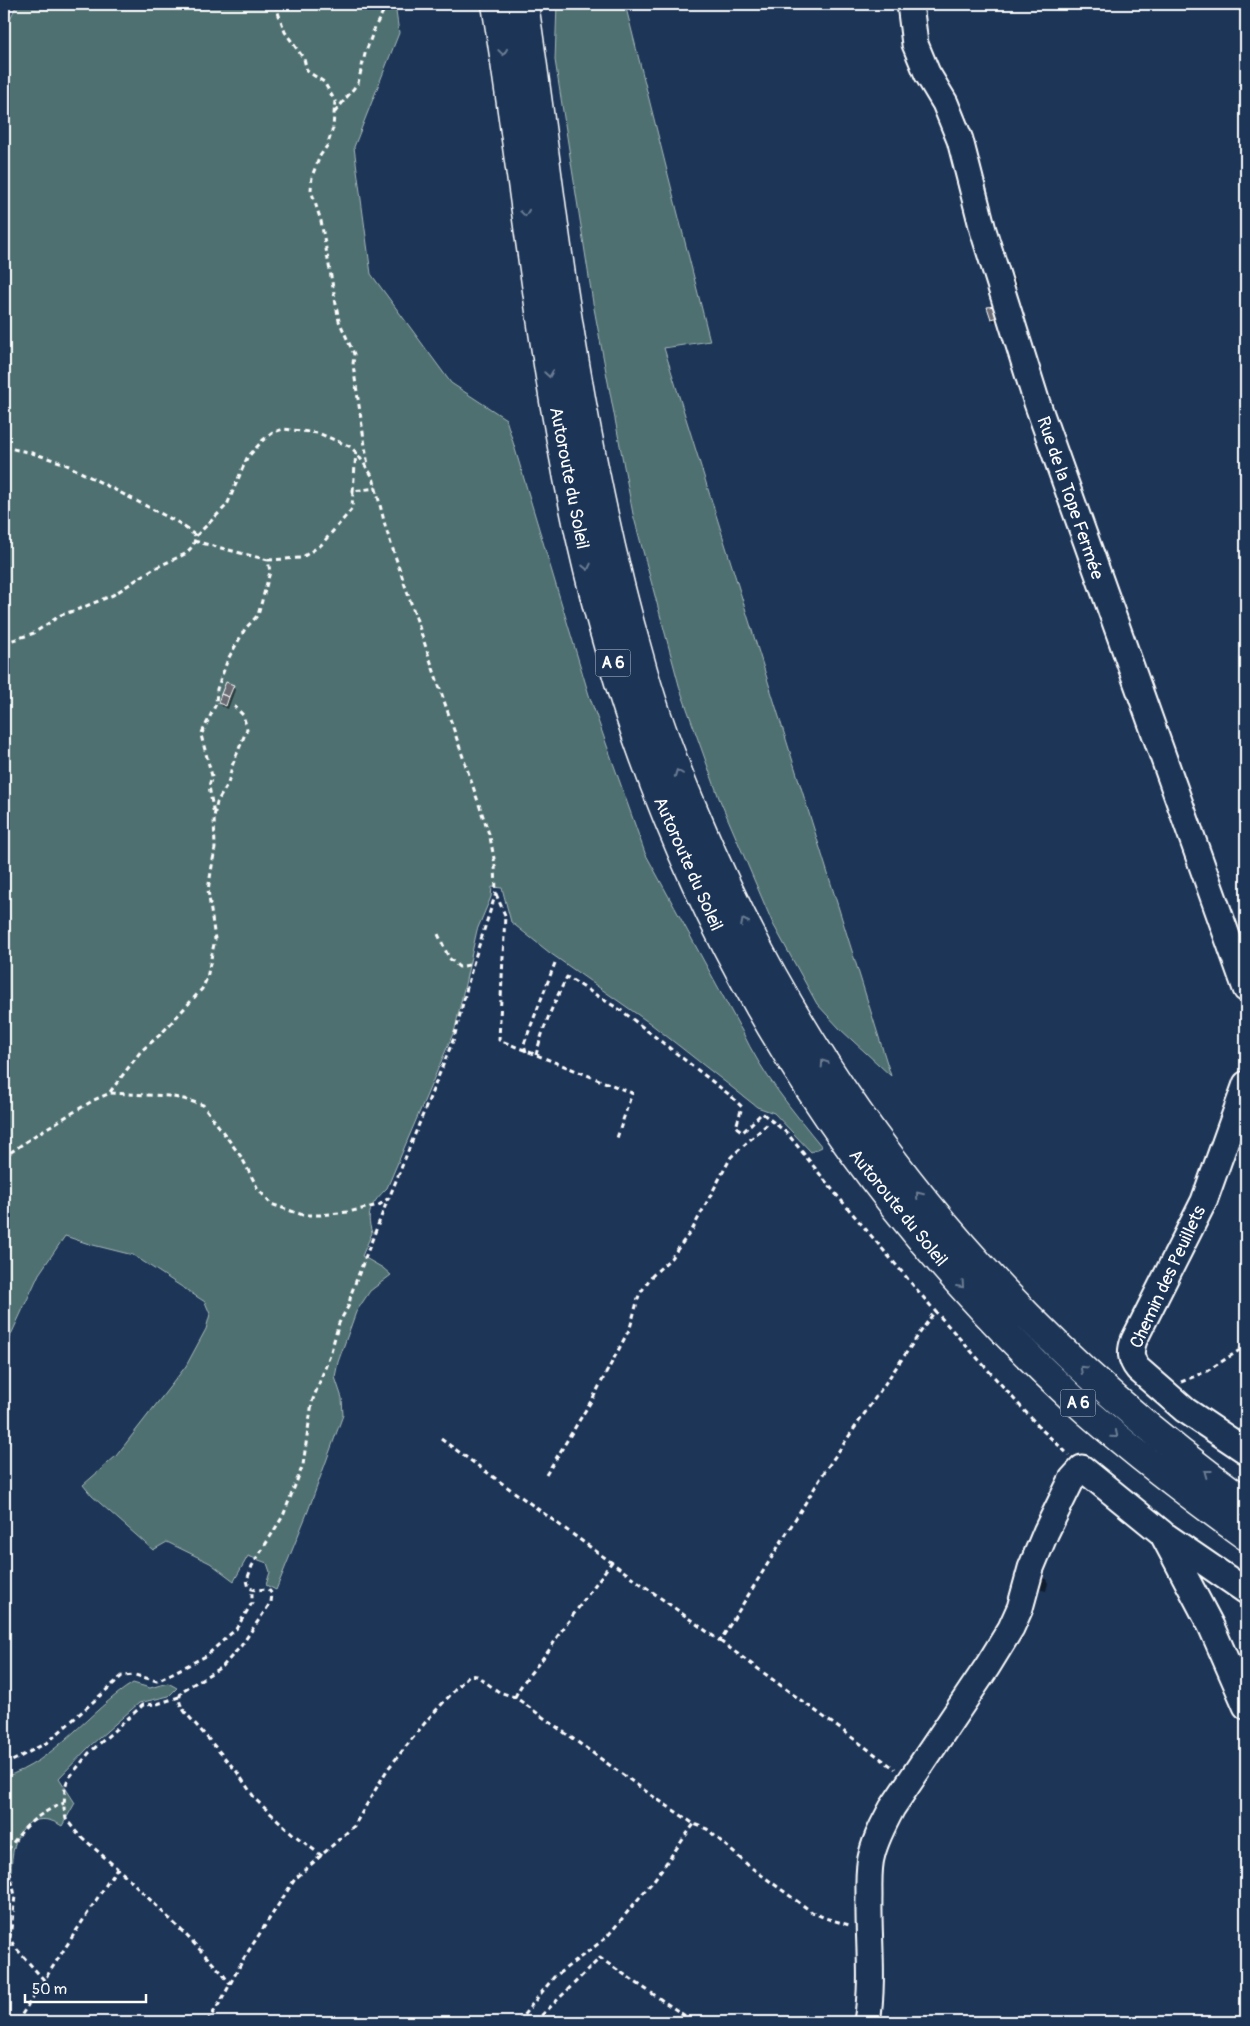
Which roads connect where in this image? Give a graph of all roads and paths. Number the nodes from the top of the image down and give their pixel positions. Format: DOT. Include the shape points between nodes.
graph roads {
  1 [pos="275,4"];
  2 [pos="384,4"];
  3 [pos="496,4"];
  4 [pos="524,4"];
  5 [pos="910,4"];
  6 [pos="335,113"];
  7 [pos="4,447"];
  8 [pos="356,452"];
  9 [pos="368,466"];
  10 [pos="376,488"];
  11 [pos="353,491"];
  12 [pos="196,536"];
  13 [pos="194,541"];
  14 [pos="268,560"];
  15 [pos="4,643"];
  16 [pos="234,706"];
  17 [pos="214,817"];
  18 [pos="496,893"];
  19 [pos="438,934"];
  20 [pos="555,963"];
  21 [pos="473,964"];
  22 [pos="1246,989"];
  23 [pos="526,1052"];
  24 [pos="536,1054"];
  25 [pos="1246,1084"];
  26 [pos="110,1093"];
  27 [pos="772,1120"];
  28 [pos="617,1138"];
  29 [pos="4,1158"];
  30 [pos="389,1198"];
  31 [pos="935,1310"];
  32 [pos="1246,1346"];
  33 [pos="1162,1390"];
  34 [pos="441,1439"];
  35 [pos="1246,1451"];
  36 [pos="1082,1468"];
  37 [pos="546,1475"];
  38 [pos="1246,1502"];
  39 [pos="1162,1533"];
  40 [pos="1246,1536"];
  41 [pos="611,1563"];
  42 [pos="252,1590"];
  43 [pos="1246,1591"];
  44 [pos="720,1641"];
  45 [pos="179,1697"];
  46 [pos="515,1697"];
  47 [pos="1246,1706"];
  48 [pos="4,1758"];
  49 [pos="911,1780"];
  50 [pos="64,1803"];
  51 [pos="694,1824"];
  52 [pos="322,1856"];
  53 [pos="117,1868"];
  54 [pos="868,1926"];
  55 [pos="44,1980"];
  56 [pos="230,1984"];
  57 [pos="17,2022"];
  58 [pos="207,2022"];
  59 [pos="518,2022"];
  60 [pos="535,2022"];
  61 [pos="694,2022"];
  62 [pos="867,2022"];
  1 -- 6 [label="path" via="307,71 324,82 331,92"];
  2 -- 6 [label="path" via="358,83"];
  3 -- 40 [label="highway, Autoroute du Soleil / A 6, one-way" via="541,321 562,448 585,557 643,758 720,936 770,1026 816,1099 871,1177 928,1249 1073,1398 1165,1476"];
  38 -- 4 [label="highway, Autoroute du Soleil / A 6, one-way" via="1181,1453 1092,1378 1001,1289 944,1225 875,1136 821,1058 774,980 730,893 680,778 648,689 608,536 567,318"];
  5 -- 22 [label="street, Rue de la Tope Fermée" via="914,44 951,115 960,140 983,230 1037,403"];
  6 -- 9 [label="path" via="327,146 312,176 311,190 321,221 339,320 354,354"];
  7 -- 12 [label="path" via="63,463 179,522"];
  8 -- 9 [label="path"];
  8 -- 11 [label="path"];
  8 -- 12 [label="path" via="318,433 283,429 274,432 247,458 227,505"];
  9 -- 10 [label="path"];
  10 -- 11 [label="path"];
  10 -- 18 [label="path" via="386,529 490,837"];
  11 -- 14 [label="path" via="352,509 321,545 301,558"];
  12 -- 13 [label="path"];
  13 -- 14 [label="path"];
  13 -- 15 [label="path" via="185,554 153,569 113,595 61,615 34,633"];
  14 -- 17 [label="path" via="270,572 258,615 228,660 217,689 216,704 202,735 212,776 209,786"];
  16 -- 17 [label="path" via="243,715 247,729"];
  17 -- 26 [label="path" via="215,848 208,890 215,939 207,978 192,1002 141,1051"];
  18 -- 21 [label="path"];
  18 -- 23 [label="path" via="505,916 499,1040"];
  19 -- 21 [label="path" via="449,958 459,967"];
  20 -- 23 [label="path" via="524,1044"];
  21 -- 30 [label="path" via="454,1038"];
  23 -- 24 [label="path"];
  24 -- 27 [label="path" via="542,1032 567,977 622,1011 731,1096 742,1108 736,1127 743,1132 762,1113"];
  24 -- 28 [label="path" via="632,1093"];
  25 -- 33 [label="street, Chemin des Peuillets" via="1204,1201 1132,1346 1134,1364"];
  26 -- 29 [label="path" via="37,1134"];
  26 -- 30 [label="path" via="184,1098 203,1105 242,1158 258,1189 271,1204 285,1210 303,1215 348,1212 379,1205"];
  27 -- 31 [label="path" via="787,1133"];
  27 -- 37 [label="path" via="731,1157 692,1230 671,1258 651,1277 640,1295 630,1328 598,1389"];
  30 -- 42 [label="path" via="349,1305 339,1323 312,1402 303,1465 282,1516 247,1580 248,1588"];
  31 -- 36 [label="path" via="1040,1428"];
  31 -- 44 [label="path" via="825,1471"];
  32 -- 33 [label="path" via="1207,1371"];
  33 -- 35 [label="street, Chemin des Peuillets" via="1185,1410"];
  34 -- 41 [label="path"];
  36 -- 39 [label="street"];
  36 -- 49 [label="street" via="1072,1478 1043,1539 1010,1628"];
  39 -- 43 [label="street"];
  39 -- 47 [label="street" via="1211,1626"];
  41 -- 44 [label="path"];
  41 -- 46 [label="path"];
  42 -- 45 [label="path" via="268,1589 272,1598 241,1646 223,1666 182,1691"];
  42 -- 48 [label="path" via="252,1603 236,1629 206,1656 157,1681 135,1675 122,1676 48,1742 12,1761"];
  44 -- 49 [label="path"];
  45 -- 50 [label="path" via="143,1705 89,1753 68,1779"];
  45 -- 52 [label="path" via="185,1712 237,1772 256,1800"];
  46 -- 51 [label="path"];
  46 -- 52 [label="path" via="499,1692 477,1676 469,1675 387,1770 354,1826"];
  49 -- 54 [label="street" via="880,1831 872,1855"];
  50 -- 53 [label="path" via="66,1818 77,1832"];
  50 -- 55 [label="path" via="45,1811 23,1828 6,1853 15,1896 10,1938"];
  51 -- 54 [label="path" via="707,1829 756,1872 812,1912 841,1924"];
  51 -- 59 [label="path" via="654,1880 606,1938 554,1977"];
  52 -- 56 [label="path" via="295,1879"];
  53 -- 55 [label="path"];
  53 -- 56 [label="path" via="184,1933"];
  54 -- 62 [label="street" via="871,1991"];
  55 -- 57 [label="path"];
  56 -- 58 [label="path"];
  60 -- 61 [label="path" via="600,1958"];
}
